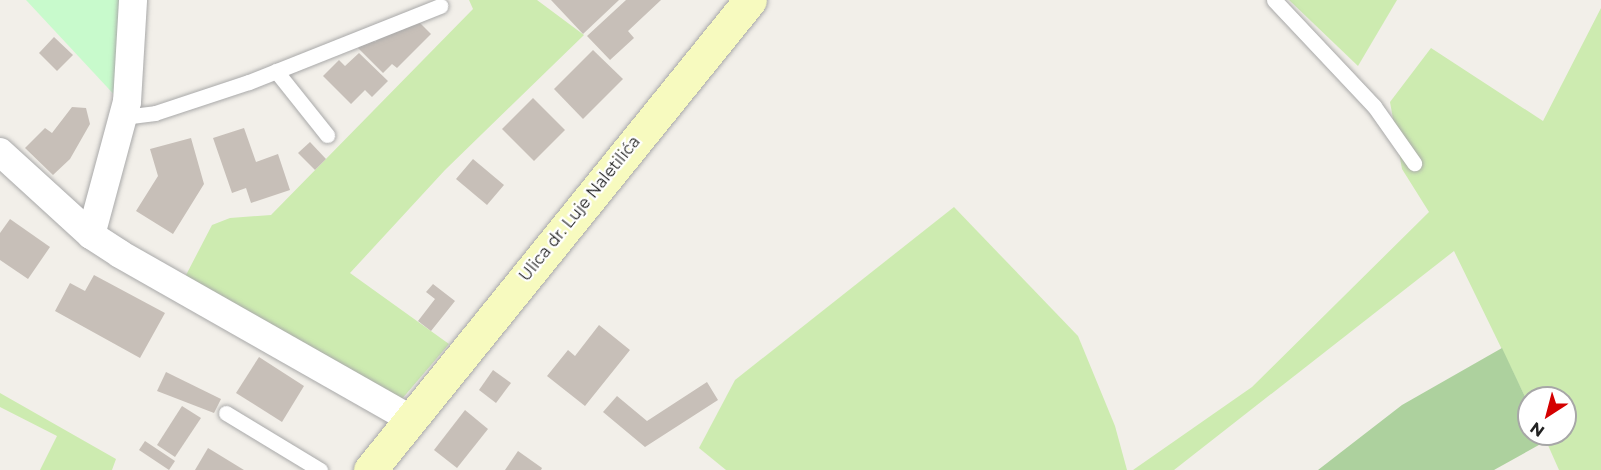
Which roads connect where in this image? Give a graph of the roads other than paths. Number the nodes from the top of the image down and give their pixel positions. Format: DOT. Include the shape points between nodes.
graph roads {
  1 [pos="132,0"];
  2 [pos="750,0"];
  3 [pos="1274,0"];
  4 [pos="440,6"];
  5 [pos="276,71"];
  6 [pos="123,117"];
  7 [pos="327,135"];
  8 [pos="0,152"];
  9 [pos="1414,163"];
  10 [pos="91,235"];
  11 [pos="226,412"];
  12 [pos="411,419"];
  13 [pos="320,470"];
  14 [pos="370,470"];
  1 -- 6 [label="street"];
  2 -- 12 [label="main road, Ulica dr. Luje Naletilića"];
  3 -- 9 [label="lane" via="1374,106"];
  4 -- 5 [label="lane"];
  5 -- 6 [label="lane" via="155,113"];
  5 -- 7 [label="lane"];
  6 -- 10 [label="street"];
  8 -- 10 [label="street"];
  10 -- 12 [label="street"];
  11 -- 13 [label="lane"];
  12 -- 14 [label="main road, Ulica dr. Luje Naletilića"];
}
